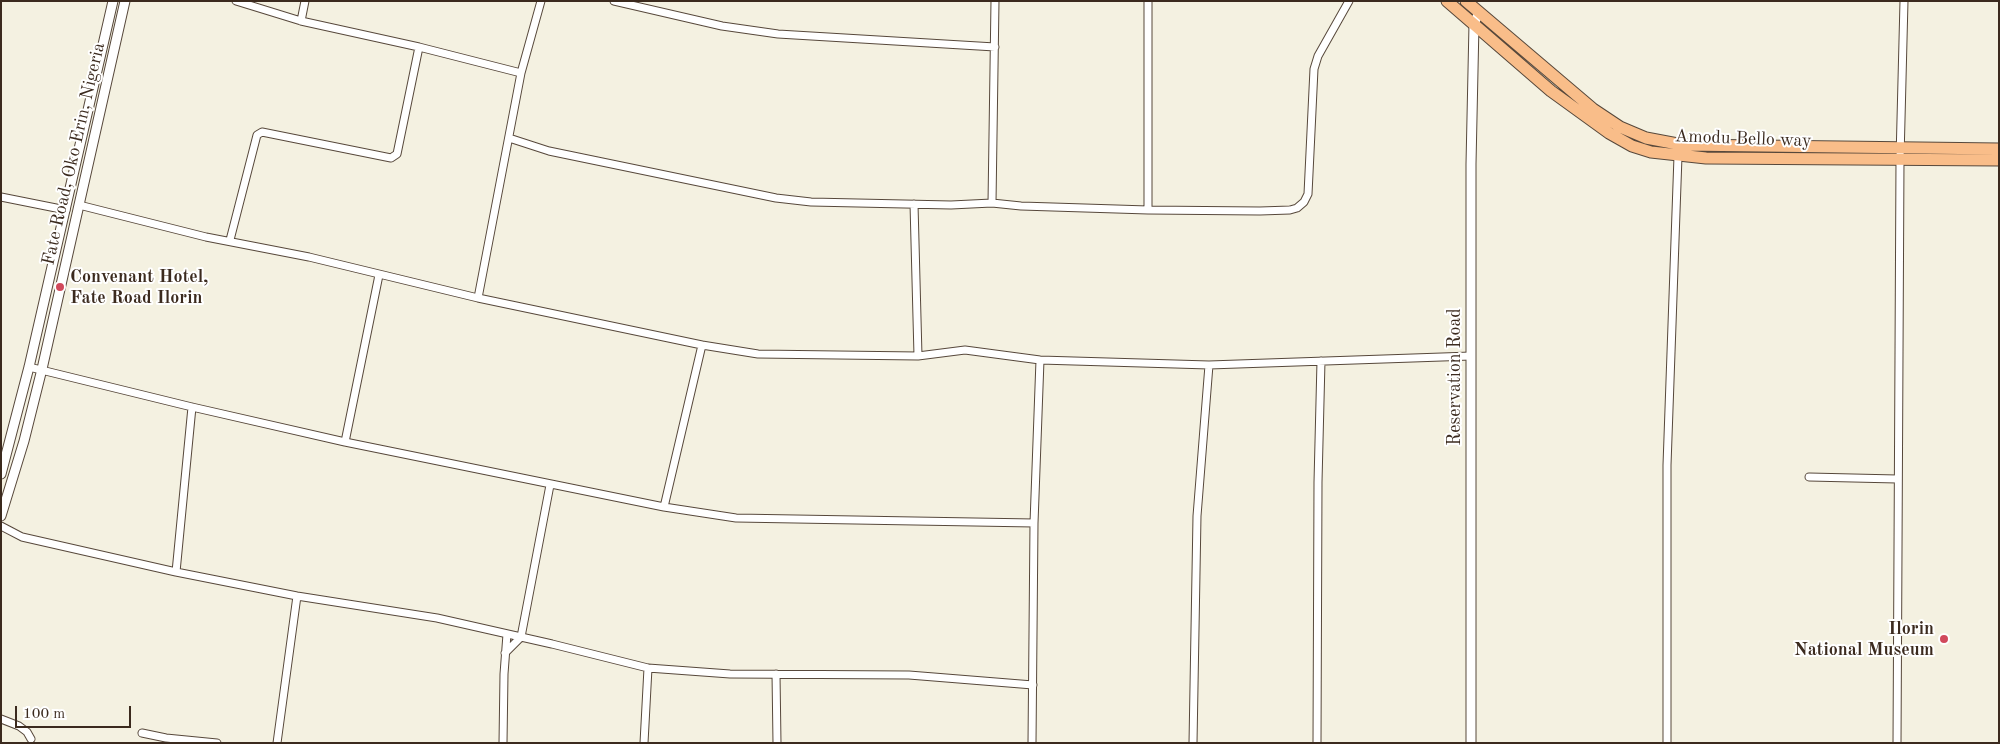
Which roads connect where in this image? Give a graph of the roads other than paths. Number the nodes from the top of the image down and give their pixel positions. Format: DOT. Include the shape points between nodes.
graph roads {
  1 [pos="114,1"];
  2 [pos="125,1"];
  3 [pos="236,1"];
  4 [pos="305,1"];
  5 [pos="541,1"];
  6 [pos="614,1"];
  7 [pos="995,1"];
  8 [pos="1148,1"];
  9 [pos="1349,1"];
  10 [pos="1447,1"];
  11 [pos="1466,1"];
  12 [pos="1904,1"];
  13 [pos="1478,12"];
  14 [pos="301,21"];
  15 [pos="1474,24"];
  16 [pos="419,47"];
  17 [pos="995,47"];
  18 [pos="521,73"];
  19 [pos="509,138"];
  20 [pos="1999,148"];
  21 [pos="1900,153"];
  22 [pos="1678,156"];
  23 [pos="1999,160"];
  24 [pos="1,197"];
  25 [pos="992,203"];
  26 [pos="914,204"];
  27 [pos="79,205"];
  28 [pos="66,210"];
  29 [pos="1148,210"];
  30 [pos="230,240"];
  31 [pos="379,275"];
  32 [pos="478,298"];
  33 [pos="702,345"];
  34 [pos="918,356"];
  35 [pos="1471,356"];
  36 [pos="1040,360"];
  37 [pos="1320,361"];
  38 [pos="1209,365"];
  39 [pos="29,367"];
  40 [pos="42,369"];
  41 [pos="192,407"];
  42 [pos="345,442"];
  43 [pos="1,474"];
  44 [pos="1809,477"];
  45 [pos="1897,479"];
  46 [pos="550,485"];
  47 [pos="664,507"];
  48 [pos="1,516"];
  49 [pos="1034,523"];
  50 [pos="1,526"];
  51 [pos="176,572"];
  52 [pos="297,596"];
  53 [pos="507,634"];
  54 [pos="521,637"];
  55 [pos="505,653"];
  56 [pos="648,668"];
  57 [pos="776,674"];
  58 [pos="1033,685"];
  59 [pos="1,719"];
  60 [pos="142,733"];
  61 [pos="31,739"];
  62 [pos="218,743"];
  63 [pos="277,743"];
  64 [pos="504,743"];
  65 [pos="644,743"];
  66 [pos="777,743"];
  67 [pos="1032,743"];
  68 [pos="1193,743"];
  69 [pos="1317,743"];
  70 [pos="1471,743"];
  71 [pos="1667,743"];
  72 [pos="1897,743"];
  1 -- 28 [label="street, Fate Road, Oko Erin, Nigeria"];
  2 -- 27 [label="street, Fate Road, Oko Erin, Nigeria"];
  3 -- 14 [label="street"];
  4 -- 14 [label="street"];
  5 -- 18 [label="street"];
  6 -- 17 [label="street" via="722,26 778,34"];
  7 -- 17 [label="street"];
  8 -- 29 [label="street"];
  9 -- 29 [label="street" via="1314,69 1310,168 1308,194 1304,202 1297,208 1282,211"];
  10 -- 15 [label="main road, Amodu Bello way"];
  11 -- 13 [label="main road, Amodu Bello way"];
  12 -- 21 [label="street"];
  13 -- 15 [label="street, Reservation Road"];
  13 -- 21 [label="main road, Amodu Bello way" via="1593,109 1646,138 1683,145"];
  14 -- 16 [label="street"];
  15 -- 22 [label="main road, Amodu Bello way" via="1551,90 1610,134 1632,146"];
  15 -- 35 [label="street, Reservation Road"];
  16 -- 18 [label="street"];
  16 -- 30 [label="street" via="397,154 391,158 262,132 258,135"];
  17 -- 25 [label="street"];
  18 -- 19 [label="street"];
  19 -- 26 [label="street" via="549,151 776,198 832,204"];
  19 -- 32 [label="street"];
  20 -- 21 [label="main road, Amodu Bello way"];
  21 -- 22 [label="main road, Amodu Bello way"];
  21 -- 23 [label="main road, Amodu Bello way"];
  21 -- 45 [label="street"];
  22 -- 71 [label="street" via="1667,465"];
  24 -- 28 [label="street"];
  25 -- 26 [label="street"];
  25 -- 29 [label="street"];
  26 -- 34 [label="street"];
  27 -- 30 [label="street"];
  27 -- 40 [label="street, Fate Road, Oko Erin, Nigeria"];
  28 -- 39 [label="street, Fate Road, Oko Erin, Nigeria"];
  30 -- 31 [label="street"];
  31 -- 32 [label="street"];
  31 -- 42 [label="street"];
  32 -- 33 [label="street"];
  33 -- 34 [label="street" via="758,354"];
  33 -- 47 [label="street"];
  34 -- 36 [label="street" via="965,350"];
  35 -- 37 [label="street"];
  35 -- 70 [label="street, Reservation Road"];
  36 -- 38 [label="street"];
  36 -- 49 [label="street"];
  37 -- 38 [label="street"];
  37 -- 69 [label="street"];
  38 -- 68 [label="street" via="1197,516"];
  39 -- 40 [label="street"];
  39 -- 43 [label="street, Fate Road, Oko Erin, Nigeria"];
  40 -- 41 [label="street"];
  40 -- 48 [label="street, Fate Road, Oko Erin, Nigeria"];
  41 -- 42 [label="street"];
  41 -- 51 [label="street"];
  42 -- 46 [label="street"];
  44 -- 45 [label="street"];
  45 -- 72 [label="street"];
  46 -- 47 [label="street"];
  46 -- 54 [label="street"];
  47 -- 49 [label="street" via="736,518"];
  49 -- 58 [label="street"];
  50 -- 51 [label="street" via="22,537"];
  51 -- 52 [label="street"];
  52 -- 53 [label="street" via="437,618"];
  52 -- 63 [label="street"];
  53 -- 54 [label="street"];
  53 -- 55 [label="street"];
  54 -- 55 [label="street"];
  54 -- 56 [label="street"];
  55 -- 64 [label="street"];
  56 -- 57 [label="street"];
  56 -- 65 [label="street"];
  57 -- 58 [label="street" via="909,674"];
  57 -- 66 [label="street"];
  58 -- 67 [label="street"];
  59 -- 61 [label="street" via="19,726"];
  60 -- 62 [label="street"];
}
